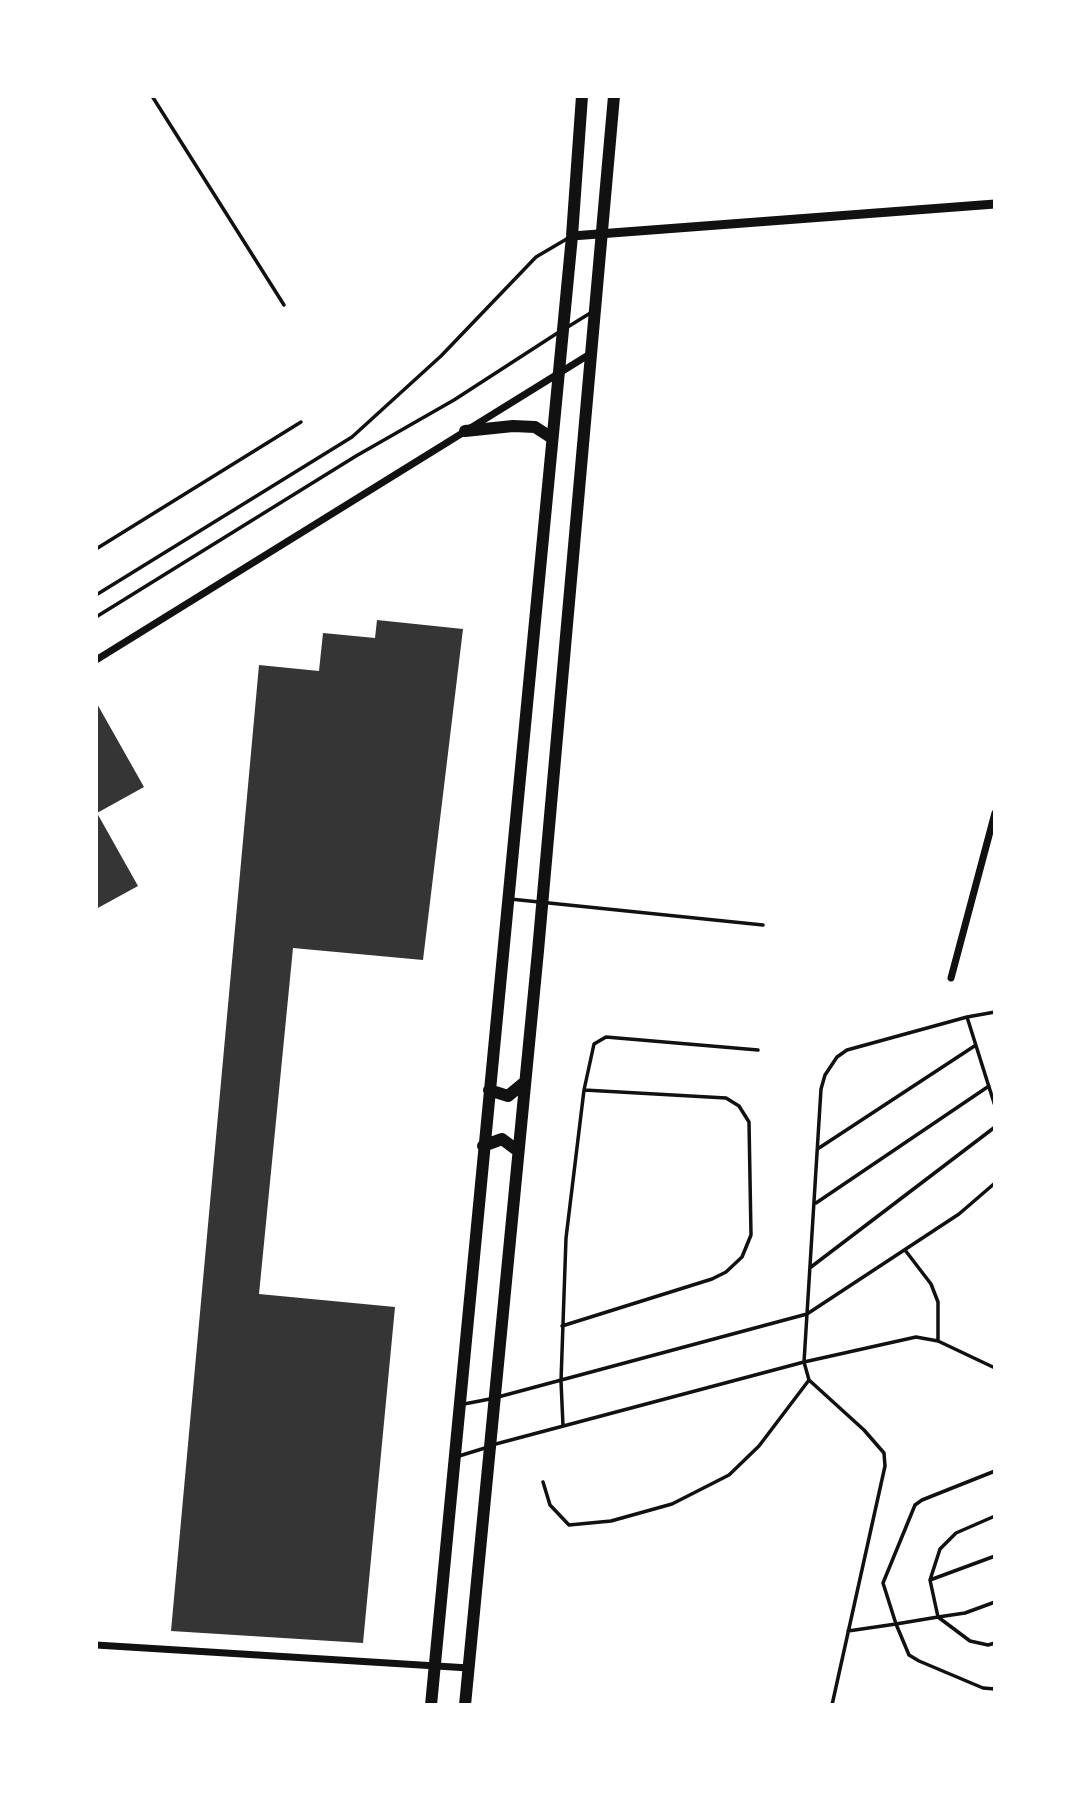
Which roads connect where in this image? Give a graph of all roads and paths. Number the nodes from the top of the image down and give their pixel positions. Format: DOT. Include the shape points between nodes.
graph roads {
  1 [pos="152,96"];
  2 [pos="582,96"];
  3 [pos="614,96"];
  4 [pos="995,204"];
  5 [pos="603,232"];
  6 [pos="572,236"];
  7 [pos="284,306"];
  8 [pos="595,311"];
  9 [pos="562,330"];
  10 [pos="591,354"];
  11 [pos="558,374"];
  12 [pos="301,422"];
  13 [pos="465,431"];
  14 [pos="552,438"];
  15 [pos="96,549"];
  16 [pos="96,595"];
  17 [pos="96,617"];
  18 [pos="96,660"];
  19 [pos="994,818"];
  20 [pos="508,899"];
  21 [pos="542,902"];
  22 [pos="763,925"];
  23 [pos="951,978"];
  24 [pos="995,1012"];
  25 [pos="967,1017"];
  26 [pos="976,1045"];
  27 [pos="758,1050"];
  28 [pos="525,1082"];
  29 [pos="989,1086"];
  30 [pos="489,1090"];
  31 [pos="584,1090"];
  32 [pos="995,1106"];
  33 [pos="995,1127"];
  34 [pos="483,1146"];
  35 [pos="819,1148"];
  36 [pos="518,1151"];
  37 [pos="995,1183"];
  38 [pos="816,1203"];
  39 [pos="905,1250"];
  40 [pos="811,1267"];
  41 [pos="807,1314"];
  42 [pos="562,1325"];
  43 [pos="939,1341"];
  44 [pos="804,1362"];
  45 [pos="995,1367"];
  46 [pos="809,1380"];
  47 [pos="561,1381"];
  48 [pos="494,1398"];
  49 [pos="461,1404"];
  50 [pos="563,1426"];
  51 [pos="490,1446"];
  52 [pos="456,1457"];
  53 [pos="995,1471"];
  54 [pos="543,1482"];
  55 [pos="995,1516"];
  56 [pos="995,1556"];
  57 [pos="930,1580"];
  58 [pos="995,1602"];
  59 [pos="938,1617"];
  60 [pos="895,1624"];
  61 [pos="848,1631"];
  62 [pos="995,1643"];
  63 [pos="96,1645"];
  64 [pos="434,1666"];
  65 [pos="469,1668"];
  66 [pos="995,1689"];
  67 [pos="431,1705"];
  68 [pos="465,1705"];
  69 [pos="832,1705"];
  1 -- 7 [label="lane"];
  2 -- 6 [label="highway"];
  3 -- 5 [label="highway"];
  4 -- 5 [label="street"];
  5 -- 6 [label="street"];
  5 -- 8 [label="highway"];
  6 -- 9 [label="highway"];
  6 -- 16 [label="lane" via="536,257 442,356 352,437"];
  8 -- 9 [label="lane"];
  8 -- 10 [label="highway"];
  9 -- 11 [label="highway"];
  9 -- 17 [label="lane"];
  10 -- 11 [label="street"];
  10 -- 21 [label="highway"];
  11 -- 13 [label="street"];
  11 -- 14 [label="highway"];
  12 -- 15 [label="lane"];
  13 -- 14 [label="highway" via="535,427"];
  13 -- 18 [label="street"];
  14 -- 20 [label="highway"];
  19 -- 23 [label="street"];
  20 -- 21 [label="lane"];
  20 -- 30 [label="highway"];
  21 -- 22 [label="lane"];
  21 -- 28 [label="highway"];
  24 -- 25 [label="lane"];
  25 -- 26 [label="lane"];
  25 -- 35 [label="lane" via="847,1050 837,1057 821,1089"];
  26 -- 29 [label="lane"];
  26 -- 35 [label="lane"];
  27 -- 31 [label="lane" via="606,1037 598,1040 592,1051"];
  28 -- 30 [label="highway" via="508,1096"];
  28 -- 36 [label="highway"];
  29 -- 32 [label="lane"];
  29 -- 38 [label="lane"];
  30 -- 34 [label="highway"];
  31 -- 42 [label="lane" via="566,1238"];
  31 -- 42 [label="lane" via="726,1098 739,1106 749,1122 751,1236 742,1257 726,1272"];
  33 -- 40 [label="lane"];
  34 -- 36 [label="highway" via="502,1139"];
  34 -- 49 [label="highway"];
  35 -- 38 [label="lane"];
  36 -- 48 [label="highway"];
  37 -- 39 [label="lane"];
  38 -- 40 [label="lane"];
  39 -- 41 [label="lane"];
  39 -- 43 [label="lane" via="931,1283 938,1303"];
  40 -- 41 [label="lane"];
  41 -- 44 [label="lane"];
  41 -- 47 [label="lane"];
  42 -- 47 [label="lane"];
  43 -- 44 [label="lane" via="903,1339"];
  43 -- 45 [label="lane"];
  44 -- 46 [label="lane"];
  44 -- 50 [label="lane"];
  46 -- 54 [label="lane" via="759,1447 730,1475 672,1504 611,1521 569,1525 550,1505"];
  46 -- 61 [label="lane" via="884,1453 885,1466"];
  47 -- 48 [label="lane"];
  47 -- 50 [label="lane"];
  48 -- 49 [label="lane"];
  48 -- 51 [label="highway"];
  49 -- 52 [label="highway"];
  50 -- 51 [label="lane"];
  51 -- 52 [label="lane"];
  51 -- 65 [label="highway"];
  52 -- 64 [label="highway"];
  53 -- 60 [label="lane" via="915,1505 883,1583"];
  55 -- 57 [label="lane" via="944,1542"];
  56 -- 57 [label="lane"];
  57 -- 59 [label="lane"];
  58 -- 59 [label="lane"];
  59 -- 60 [label="lane"];
  59 -- 62 [label="lane" via="970,1641"];
  60 -- 61 [label="lane"];
  60 -- 66 [label="lane" via="909,1655"];
  61 -- 69 [label="lane"];
  63 -- 64 [label="street"];
  64 -- 65 [label="street"];
  64 -- 67 [label="highway"];
  65 -- 68 [label="highway"];
}
